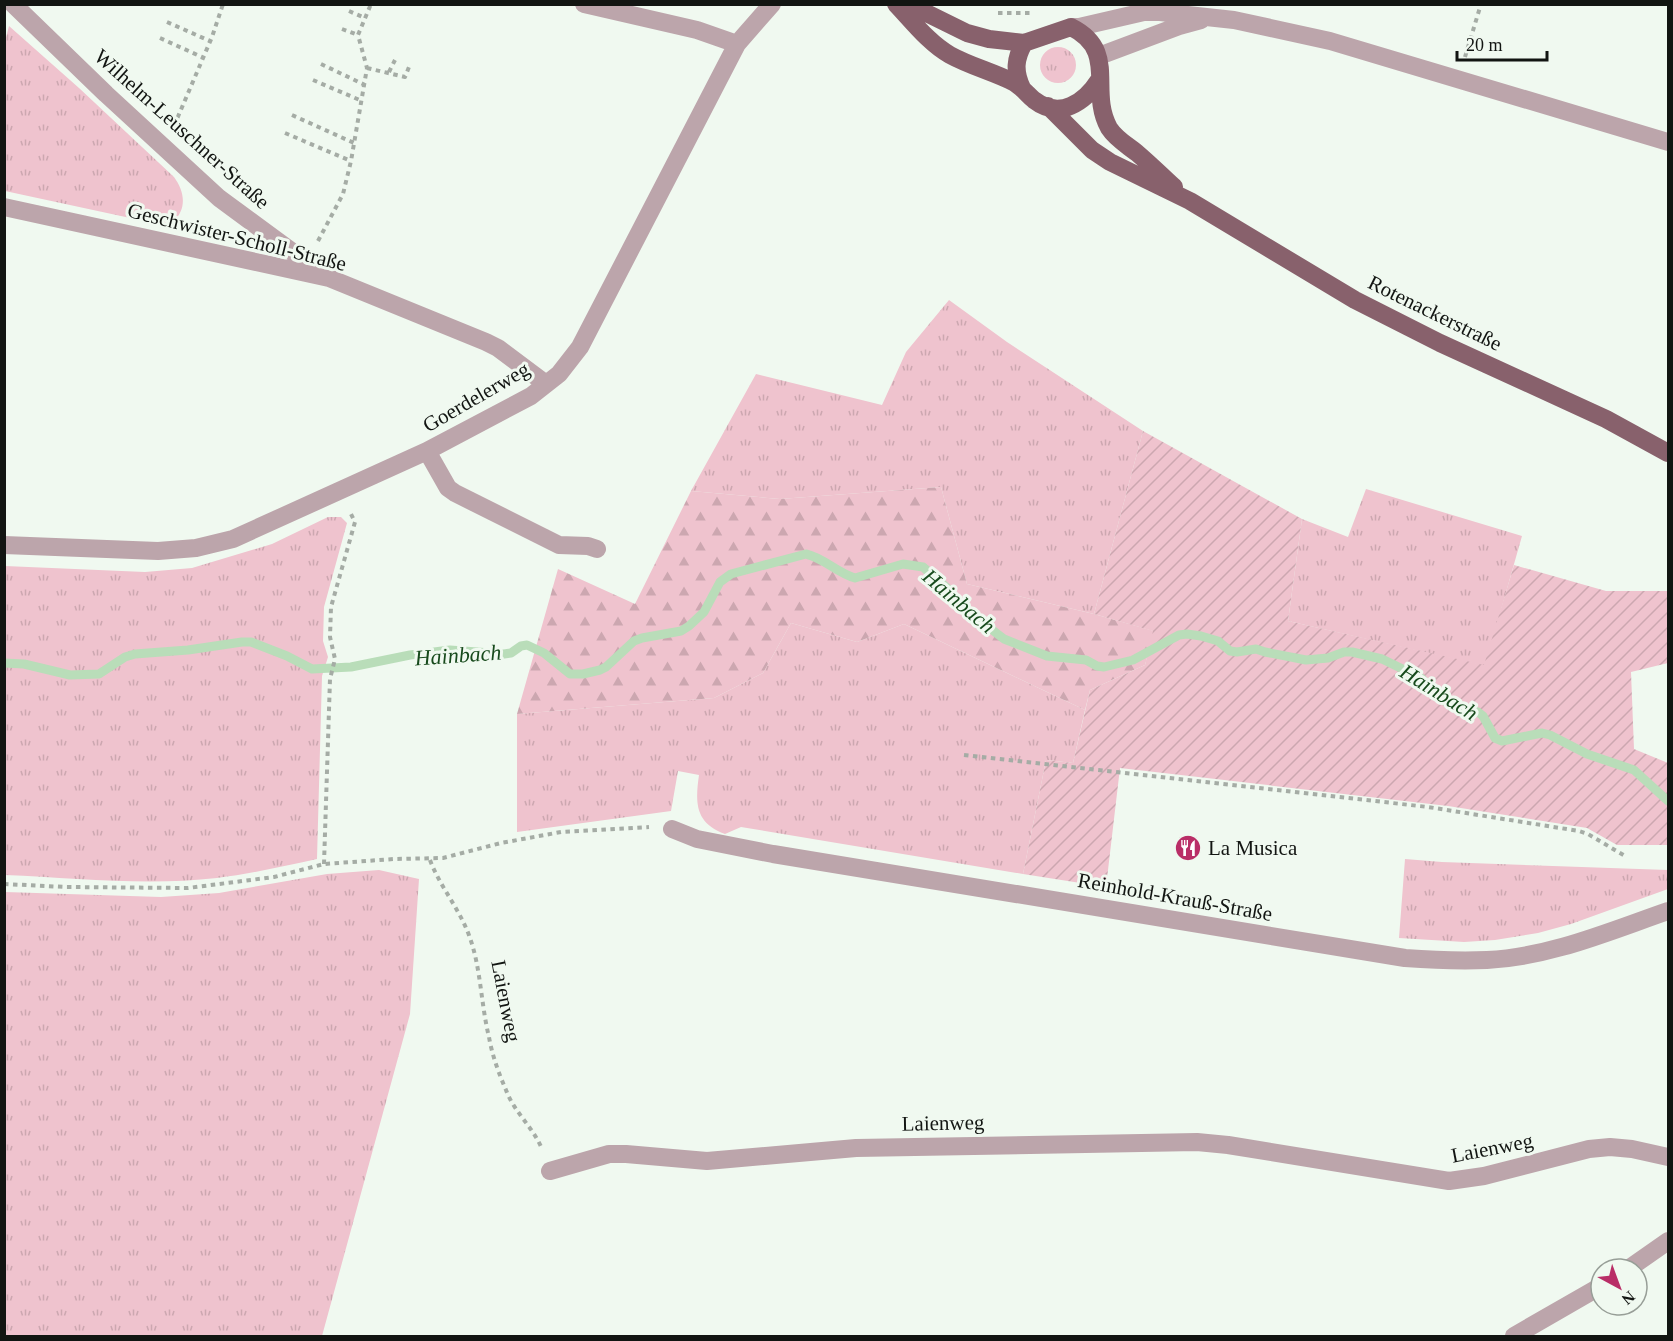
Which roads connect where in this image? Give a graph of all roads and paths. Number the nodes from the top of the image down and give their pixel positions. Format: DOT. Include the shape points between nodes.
graph roads {
  1 [pos="13,4"];
  2 [pos="223,4"];
  3 [pos="371,4"];
  4 [pos="584,4"];
  5 [pos="772,4"];
  6 [pos="896,4"];
  7 [pos="908,4"];
  8 [pos="1481,4"];
  9 [pos="350,11"];
  10 [pos="365,18"];
  11 [pos="1218,18"];
  12 [pos="167,22"];
  13 [pos="1071,27"];
  14 [pos="342,29"];
  15 [pos="358,35"];
  16 [pos="160,38"];
  17 [pos="210,41"];
  18 [pos="1024,42"];
  19 [pos="737,44"];
  20 [pos="1099,56"];
  21 [pos="204,58"];
  22 [pos="395,60"];
  23 [pos="321,64"];
  24 [pos="409,67"];
  25 [pos="367,68"];
  26 [pos="389,72"];
  27 [pos="1459,78"];
  28 [pos="313,80"];
  29 [pos="1099,80"];
  30 [pos="365,85"];
  31 [pos="1023,88"];
  32 [pos="362,101"];
  33 [pos="1048,106"];
  34 [pos="182,109"];
  35 [pos="292,115"];
  36 [pos="285,133"];
  37 [pos="1668,142"];
  38 [pos="354,143"];
  39 [pos="351,161"];
  40 [pos="1190,201"];
  41 [pos="4,207"];
  42 [pos="307,263"];
  43 [pos="329,278"];
  44 [pos="546,384"];
  45 [pos="427,451"];
  46 [pos="1668,453"];
  47 [pos="355,522"];
  48 [pos="4,545"];
  49 [pos="597,549"];
  50 [pos="964,755"];
  51 [pos="672,829"];
  52 [pos="1625,856"];
  53 [pos="430,860"];
  54 [pos="324,864"];
  55 [pos="4,884"];
  56 [pos="1668,911"];
  57 [pos="1668,1157"];
  58 [pos="550,1170"];
  59 [pos="1668,1241"];
  60 [pos="1645,1257"];
  61 [pos="1589,1293"];
  62 [pos="1514,1336"];
  1 -- 42 [label="street, Wilhelm-Leuschner-Straße" via="219,198"];
  2 -- 17 [label="path"];
  3 -- 10 [label="path"];
  4 -- 19 [label="street" via="697,30"];
  5 -- 19 [label="street, Goerdelerweg"];
  6 -- 31 [label="main road, Rotenackerstraße" via="941,50"];
  7 -- 18 [label="main road" via="967,33"];
  8 -- 27 [label="path"];
  9 -- 10 [label="path"];
  10 -- 15 [label="path"];
  11 -- 13 [label="street" via="1144,12"];
  11 -- 20 [label="street" via="1179,26"];
  11 -- 27 [label="street" via="1330,41"];
  12 -- 17 [label="path"];
  13 -- 18 [label="main road"];
  13 -- 20 [label="main road" via="1088,39"];
  14 -- 15 [label="path"];
  15 -- 25 [label="path"];
  16 -- 21 [label="path"];
  17 -- 21 [label="path"];
  18 -- 31 [label="main road" via="1016,61 1017,78"];
  19 -- 44 [label="street, Goerdelerweg" via="580,347 564,369"];
  20 -- 29 [label="main road, Rotenackerstraße"];
  21 -- 34 [label="path"];
  22 -- 26 [label="path"];
  23 -- 30 [label="path"];
  24 -- 26 [label="path" via="405,77"];
  25 -- 26 [label="path"];
  25 -- 30 [label="path"];
  27 -- 37 [label="street"];
  28 -- 32 [label="path"];
  29 -- 33 [label="main road" via="1078,104"];
  29 -- 40 [label="main road, Rotenackerstraße" via="1110,130"];
  30 -- 32 [label="path"];
  31 -- 33 [label="main road, Rotenackerstraße"];
  32 -- 38 [label="path"];
  33 -- 40 [label="main road, Rotenackerstraße" via="1092,150"];
  35 -- 38 [label="path"];
  36 -- 39 [label="path"];
  38 -- 39 [label="path"];
  39 -- 42 [label="path" via="344,194"];
  40 -- 46 [label="main road, Rotenackerstraße" via="1380,314 1596,414"];
  41 -- 43 [label="street, Geschwister-Scholl-Straße"];
  42 -- 43 [label="street, Wilhelm-Leuschner-Straße"];
  43 -- 44 [label="street, Geschwister-Scholl-Straße" via="486,342"];
  44 -- 45 [label="street, Goerdelerweg" via="531,396"];
  45 -- 48 [label="street, Goerdelerweg" via="233,539 196,548 158,551"];
  45 -- 49 [label="street" via="448,488 455,493 559,545"];
  47 -- 54 [label="path" via="330,614 335,658 330,679"];
  50 -- 52 [label="path" via="1440,809 1579,831"];
  51 -- 53 [label="path" via="561,832"];
  51 -- 56 [label="street, Reinhold-Krauß-Straße" via="697,839 773,854 1405,958 1508,958 1578,942"];
  53 -- 54 [label="path"];
  53 -- 58 [label="path, Laienweg" via="470,936 489,1039 506,1090 538,1140"];
  54 -- 55 [label="path" via="274,877 188,888"];
  57 -- 58 [label="street, Laienweg" via="1621,1148 1589,1149 1449,1181 1197,1142 856,1148 707,1161 609,1154"];
  59 -- 60 [label="street"];
  61 -- 62 [label="street"];
}
